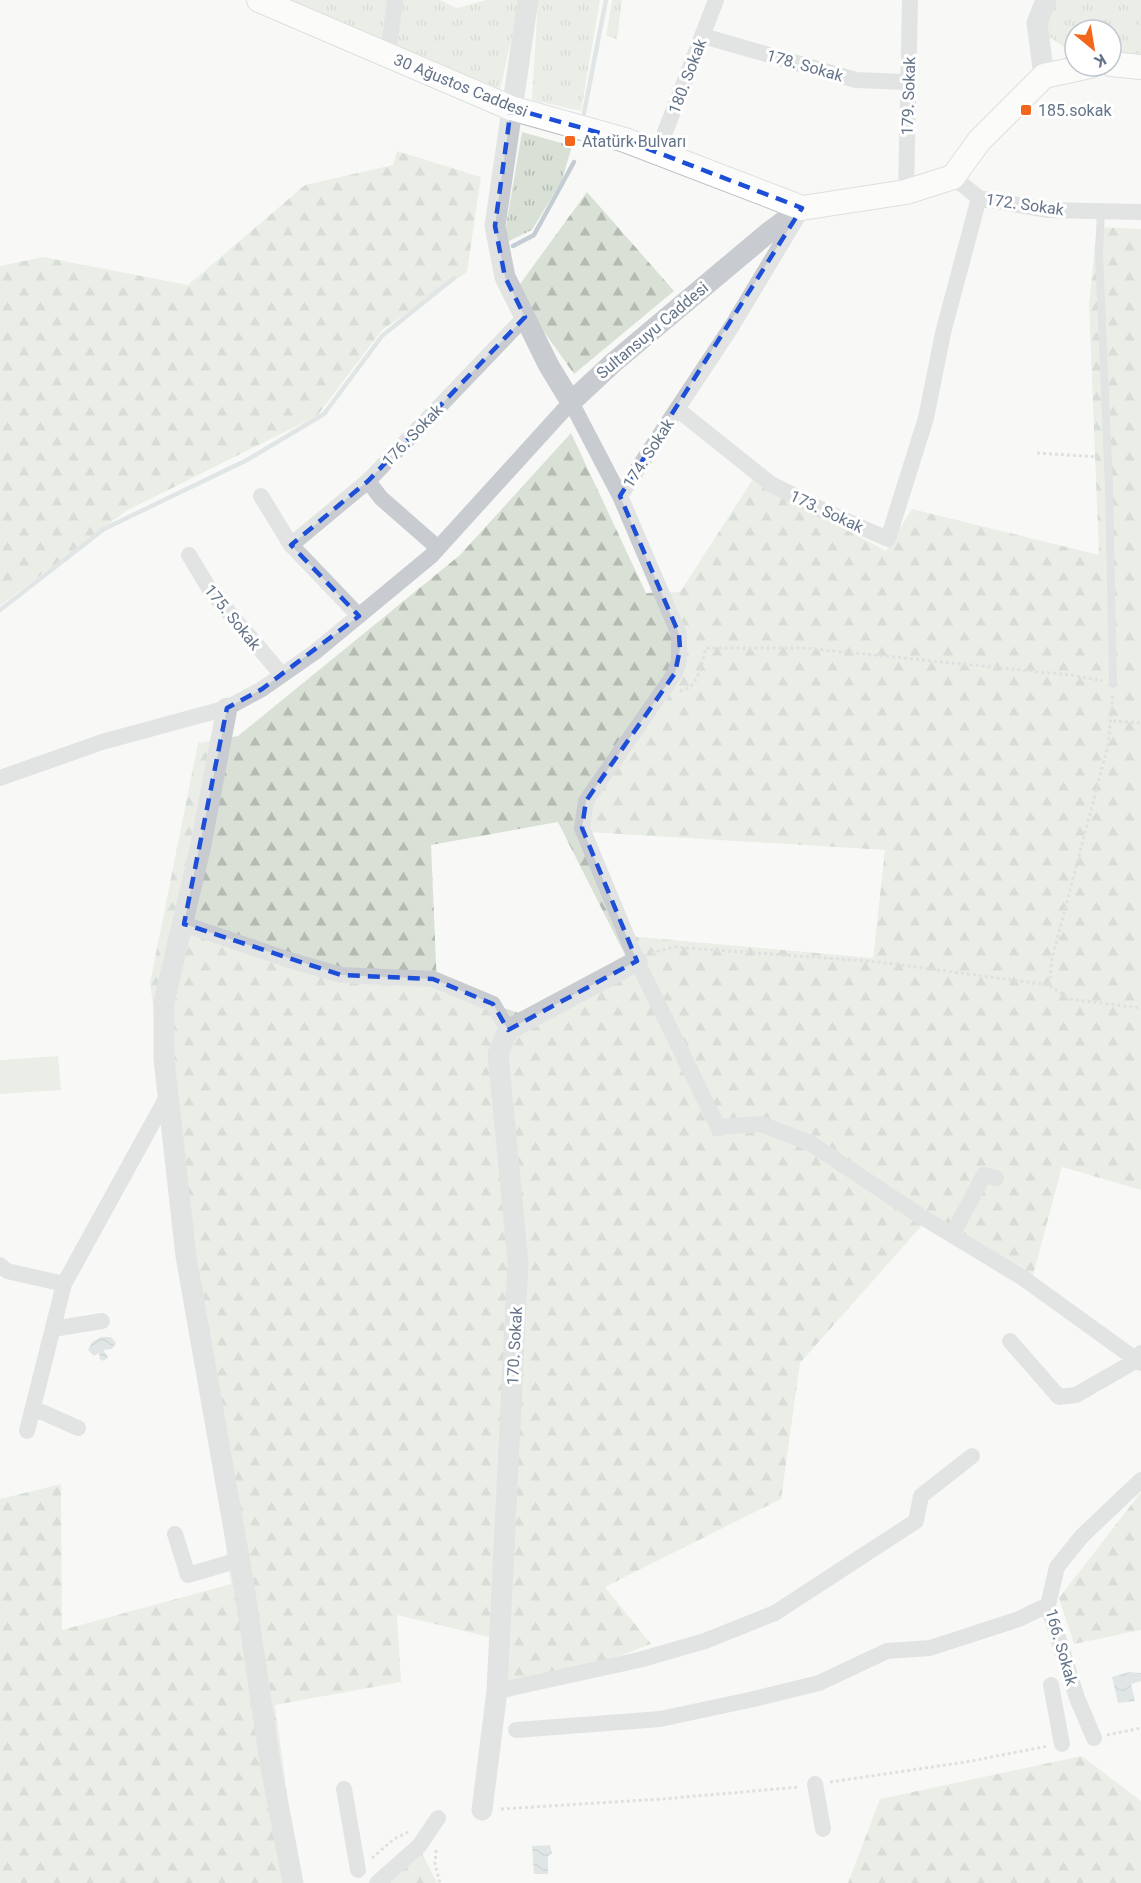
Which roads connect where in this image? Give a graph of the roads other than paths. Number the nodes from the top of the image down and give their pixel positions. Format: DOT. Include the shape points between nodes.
graph roads {
  1 [pos="259,0"];
  2 [pos="395,0"];
  3 [pos="528,0"];
  4 [pos="716,0"];
  5 [pos="910,0"];
  6 [pos="1046,0"];
  7 [pos="703,36"];
  8 [pos="388,56"];
  9 [pos="1123,65"];
  10 [pos="1141,67"];
  11 [pos="1063,72"];
  12 [pos="1044,76"];
  13 [pos="908,82"];
  14 [pos="511,108"];
  15 [pos="657,153"];
  16 [pos="953,177"];
  17 [pos="906,192"];
  18 [pos="979,198"];
  19 [pos="802,208"];
  20 [pos="1101,211"];
  21 [pos="1141,212"];
  22 [pos="525,317"];
  23 [pos="571,402"];
  24 [pos="677,409"];
  25 [pos="368,481"];
  26 [pos="261,496"];
  27 [pos="620,496"];
  28 [pos="291,545"];
  29 [pos="438,548"];
  30 [pos="189,555"];
  31 [pos="359,616"];
  32 [pos="282,675"];
  33 [pos="1113,684"];
  34 [pos="227,708"];
  35 [pos="0,778"];
  36 [pos="184,924"];
  37 [pos="637,961"];
  38 [pos="508,1030"];
  39 [pos="168,1095"];
  40 [pos="996,1178"];
  41 [pos="952,1235"];
  42 [pos="0,1265"];
  43 [pos="64,1284"];
  44 [pos="102,1322"];
  45 [pos="53,1329"];
  46 [pos="1010,1341"];
  47 [pos="1140,1358"];
  48 [pos="33,1408"];
  49 [pos="78,1428"];
  50 [pos="27,1431"];
  51 [pos="972,1456"];
  52 [pos="1141,1480"];
  53 [pos="175,1534"];
  54 [pos="239,1560"];
  55 [pos="1048,1605"];
  56 [pos="1051,1684"];
  57 [pos="497,1691"];
  58 [pos="516,1730"];
  59 [pos="1094,1738"];
  60 [pos="1062,1744"];
  61 [pos="815,1784"];
  62 [pos="344,1789"];
  63 [pos="482,1810"];
  64 [pos="438,1818"];
  65 [pos="823,1829"];
  66 [pos="358,1870"];
  67 [pos="293,1883"];
  68 [pos="377,1883"];
  1 -- 8 [label="main road, 30 Ağustos Caddesi"];
  2 -- 8 [label="street"];
  3 -- 14 [label="street"];
  4 -- 7 [label="street, 180. Sokak"];
  5 -- 13 [label="street, 179. Sokak"];
  6 -- 12 [label="street" via="1037,23"];
  7 -- 13 [label="street, 178. Sokak" via="856,80"];
  7 -- 15 [label="street, 180. Sokak"];
  8 -- 14 [label="main road, 30 Ağustos Caddesi"];
  9 -- 10 [label="main road"];
  11 -- 12 [label="main road"];
  12 -- 16 [label="main road" via="979,141"];
  13 -- 17 [label="street, 179. Sokak"];
  14 -- 15 [label="main road, 30 Ağustos Caddesi"];
  14 -- 22 [label="street" via="495,226 505,277"];
  15 -- 19 [label="main road, 30 Ağustos Caddesi"];
  16 -- 17 [label="main road, Sultansuyu Caddesi"];
  16 -- 18 [label="street, 172. Sokak"];
  17 -- 19 [label="main road, Sultansuyu Caddesi"];
  18 -- 20 [label="street, 172. Sokak" via="1046,210"];
  18 -- 24 [label="street, 173. Sokak" via="943,333 926,418 888,538 771,484"];
  19 -- 23 [label="street, Sultansuyu Caddesi" via="622,355"];
  19 -- 24 [label="street"];
  20 -- 21 [label="street, 172. Sokak"];
  20 -- 33 [label="lane" via="1099,253"];
  22 -- 23 [label="street"];
  22 -- 25 [label="street, 176. Sokak"];
  23 -- 27 [label="street"];
  23 -- 29 [label="street"];
  24 -- 27 [label="street, 174. Sokak"];
  25 -- 28 [label="street, 176. Sokak"];
  25 -- 29 [label="street" via="381,498"];
  26 -- 28 [label="street"];
  27 -- 37 [label="street" via="679,634 679,661 667,685 586,801 582,828"];
  28 -- 31 [label="street"];
  29 -- 31 [label="street"];
  30 -- 32 [label="street, 175. Sokak" via="210,590"];
  31 -- 32 [label="street"];
  32 -- 34 [label="street"];
  34 -- 35 [label="street" via="102,742"];
  34 -- 36 [label="street"];
  36 -- 38 [label="street" via="341,975 433,979 493,1004"];
  36 -- 39 [label="street" via="164,1002"];
  37 -- 38 [label="street"];
  37 -- 41 [label="street" via="718,1127 760,1124 810,1143"];
  38 -- 57 [label="street, 170. Sokak" via="498,1054 518,1263"];
  39 -- 43 [label="street"];
  39 -- 54 [label="street" via="186,1256"];
  40 -- 41 [label="street" via="984,1175"];
  41 -- 47 [label="street"];
  42 -- 43 [label="street" via="7,1271"];
  43 -- 45 [label="street"];
  44 -- 45 [label="street"];
  45 -- 48 [label="street"];
  46 -- 47 [label="street" via="1059,1396 1076,1395"];
  48 -- 49 [label="street"];
  48 -- 50 [label="street"];
  51 -- 57 [label="street" via="921,1496 916,1521 775,1613 705,1641 639,1660"];
  52 -- 55 [label="street, 166. Sokak" via="1082,1536 1057,1567"];
  53 -- 54 [label="street" via="188,1575"];
  54 -- 67 [label="street"];
  55 -- 58 [label="street" via="1019,1619 930,1648 887,1651 819,1683 754,1699 660,1719"];
  55 -- 59 [label="street, 166. Sokak"];
  56 -- 60 [label="street"];
  57 -- 63 [label="street, 170. Sokak"];
  61 -- 65 [label="street"];
  62 -- 66 [label="street"];
  64 -- 68 [label="street" via="419,1846"];
}
